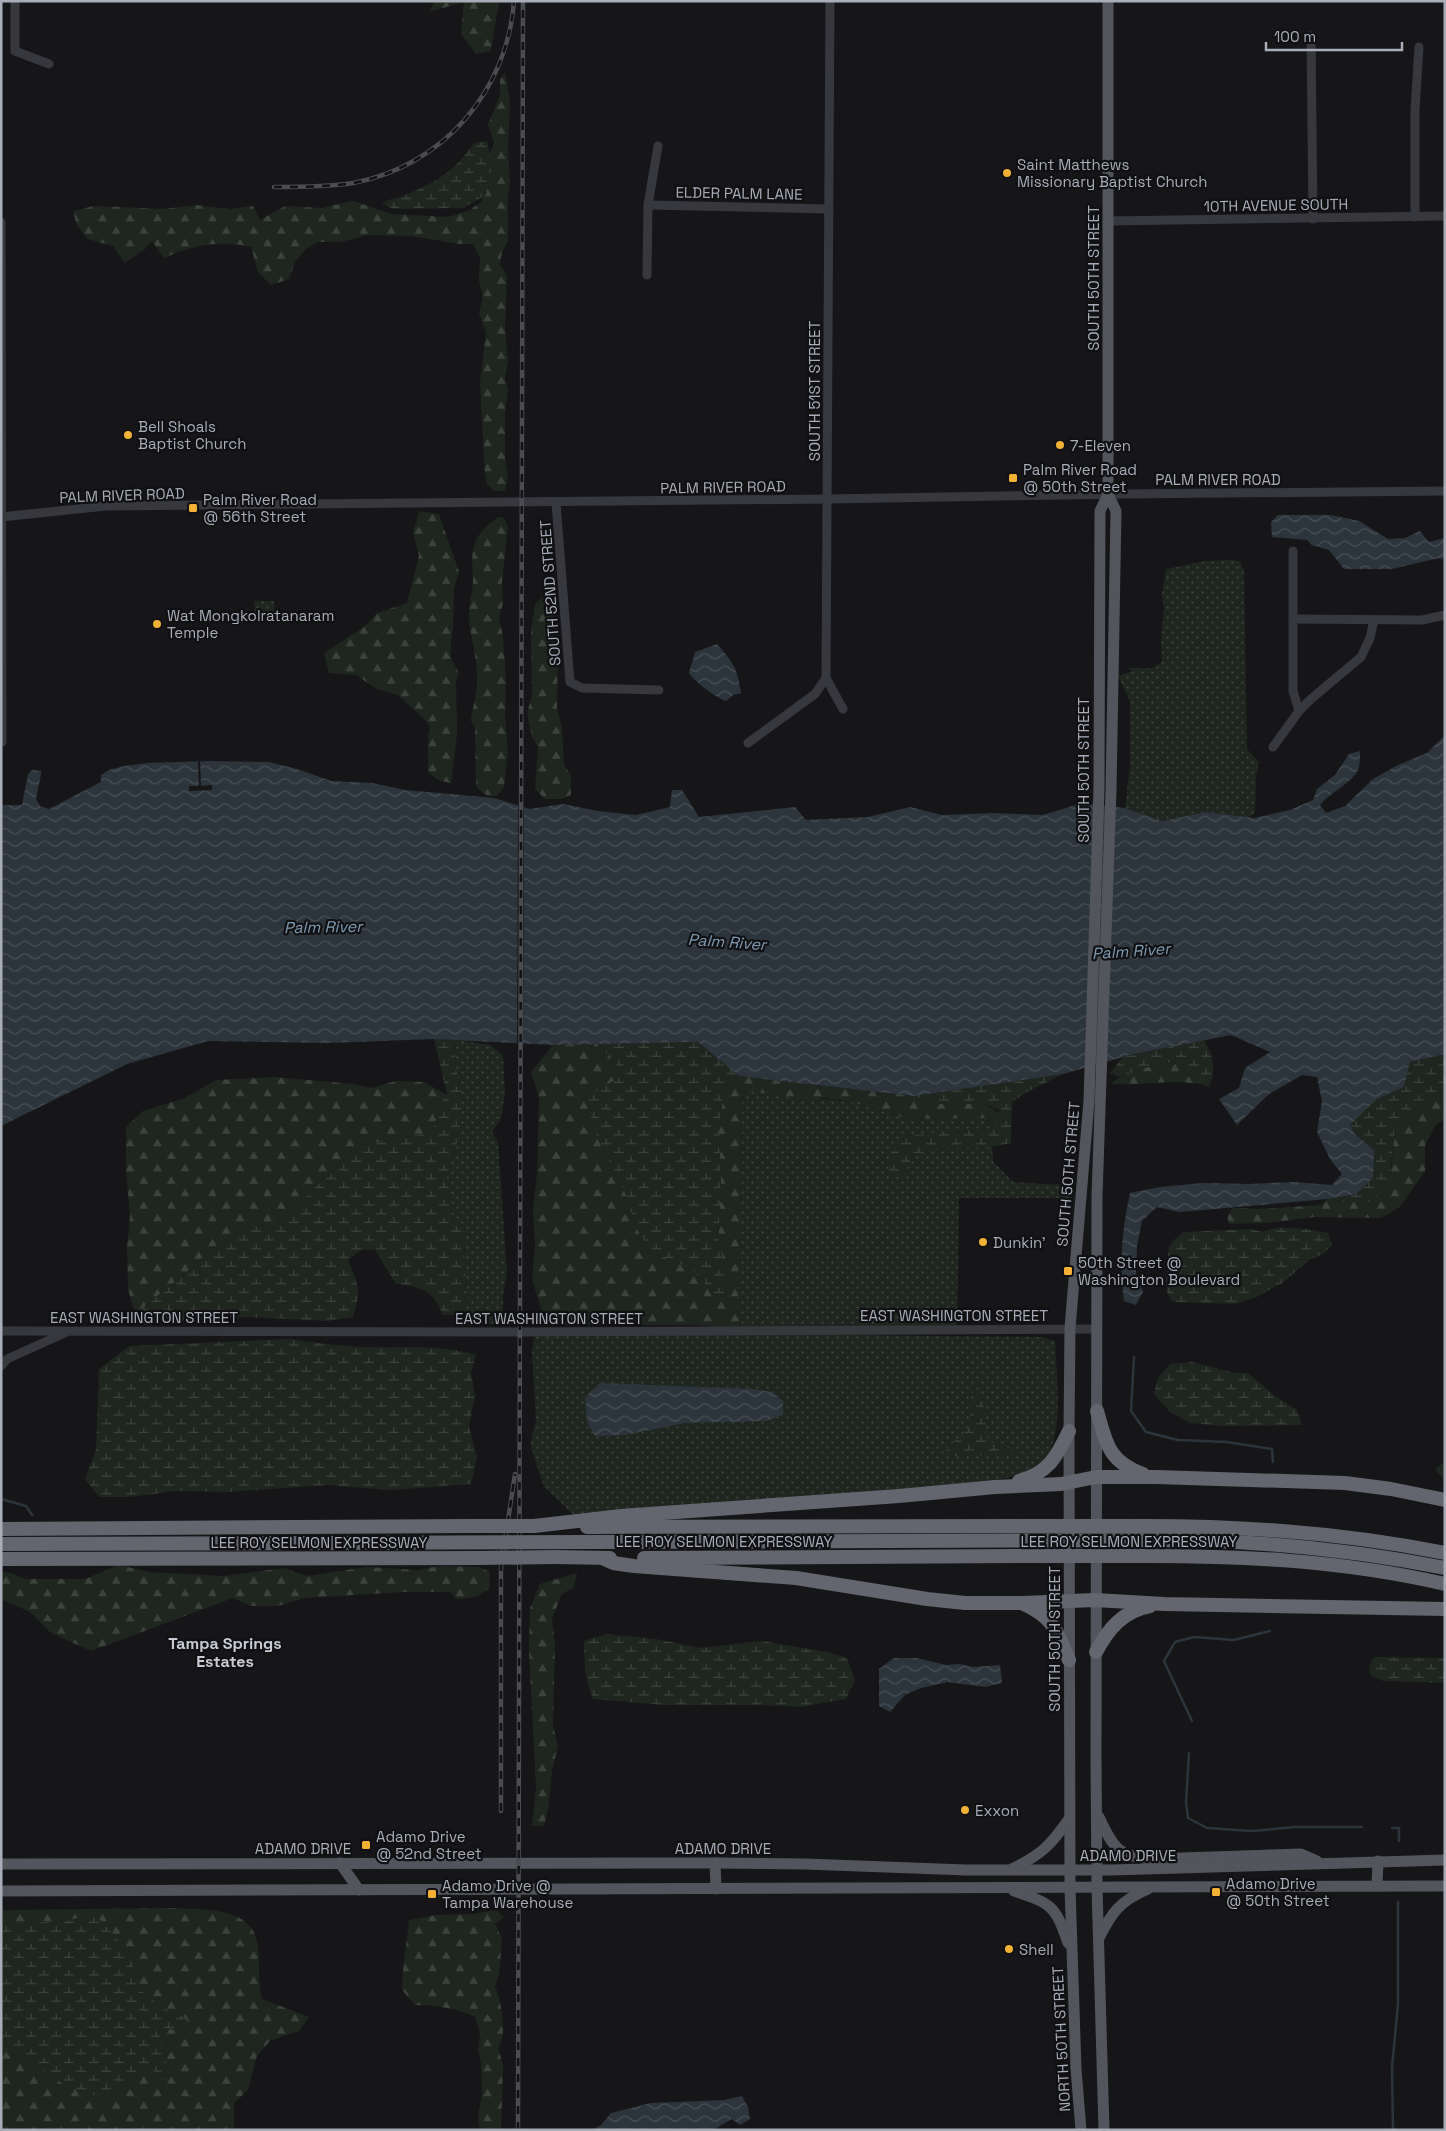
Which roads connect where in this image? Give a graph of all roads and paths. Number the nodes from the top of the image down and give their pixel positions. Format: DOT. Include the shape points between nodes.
graph roads {
  1 [pos="16,1"];
  2 [pos="830,1"];
  3 [pos="1108,1"];
  4 [pos="1311,36"];
  5 [pos="1419,47"];
  6 [pos="49,64"];
  7 [pos="658,146"];
  8 [pos="648,205"];
  9 [pos="829,209"];
  10 [pos="1445,216"];
  11 [pos="1415,217"];
  12 [pos="1313,219"];
  13 [pos="1108,220"];
  14 [pos="1,222"];
  15 [pos="648,275"];
  16 [pos="1445,492"];
  17 [pos="1108,494"];
  18 [pos="827,499"];
  19 [pos="556,502"];
  20 [pos="1,517"];
  21 [pos="1293,552"];
  22 [pos="1445,615"];
  23 [pos="1294,620"];
  24 [pos="1374,620"];
  25 [pos="826,678"];
  26 [pos="659,690"];
  27 [pos="843,709"];
  28 [pos="1299,711"];
  29 [pos="2,742"];
  30 [pos="748,744"];
  31 [pos="1273,747"];
  32 [pos="1095,1102"];
  33 [pos="1070,1328"];
  34 [pos="1097,1329"];
  35 [pos="72,1330"];
  36 [pos="1,1331"];
  37 [pos="1,1366"];
  38 [pos="1097,1411"];
  39 [pos="1069,1431"];
  40 [pos="1096,1477"];
  41 [pos="1156,1477"];
  42 [pos="1069,1483"];
  43 [pos="995,1487"];
  44 [pos="1445,1500"];
  45 [pos="555,1525"];
  46 [pos="1,1529"];
  47 [pos="1,1544"];
  48 [pos="1445,1553"];
  49 [pos="602,1558"];
  50 [pos="1,1559"];
  51 [pos="1445,1568"];
  52 [pos="1445,1584"];
  53 [pos="1095,1600"];
  54 [pos="1069,1601"];
  55 [pos="1023,1603"];
  56 [pos="1164,1604"];
  57 [pos="1445,1608"];
  58 [pos="1096,1652"];
  59 [pos="1069,1660"];
  60 [pos="1096,1811"];
  61 [pos="1070,1819"];
  62 [pos="1378,1860"];
  63 [pos="1445,1860"];
  64 [pos="340,1862"];
  65 [pos="715,1862"];
  66 [pos="1321,1862"];
  67 [pos="1,1864"];
  68 [pos="1010,1870"];
  69 [pos="1070,1870"];
  70 [pos="1096,1870"];
  71 [pos="1377,1886"];
  72 [pos="1445,1886"];
  73 [pos="1097,1887"];
  74 [pos="1152,1887"];
  75 [pos="1005,1888"];
  76 [pos="1070,1888"];
  77 [pos="716,1889"];
  78 [pos="358,1890"];
  79 [pos="1,1891"];
  80 [pos="1099,1940"];
  81 [pos="1072,1955"];
  82 [pos="1081,2130"];
  83 [pos="1104,2130"];
  1 -- 6 [label="street" via="15,51"];
  2 -- 9 [label="street, SOUTH 51ST STREET"];
  3 -- 13 [label="main road, SOUTH 50TH STREET"];
  4 -- 12 [label="street"];
  5 -- 11 [label="street" via="1415,110"];
  7 -- 8 [label="street"];
  8 -- 9 [label="street, ELDER PALM LANE"];
  8 -- 15 [label="street"];
  9 -- 18 [label="street, SOUTH 51ST STREET"];
  10 -- 11 [label="street, 10TH AVENUE SOUTH"];
  11 -- 12 [label="street, 10TH AVENUE SOUTH"];
  12 -- 13 [label="street, 10TH AVENUE SOUTH"];
  13 -- 17 [label="main road, SOUTH 50TH STREET"];
  14 -- 20 [label="street"];
  16 -- 17 [label="street, PALM RIVER ROAD"];
  17 -- 18 [label="street, PALM RIVER ROAD"];
  17 -- 32 [label="main road, SOUTH 50TH STREET" via="1100,511 1105,790"];
  18 -- 19 [label="street, PALM RIVER ROAD"];
  18 -- 25 [label="street, SOUTH 51ST STREET"];
  19 -- 20 [label="street, PALM RIVER ROAD" via="106,506"];
  19 -- 26 [label="street, SOUTH 52ND STREET" via="570,682 582,688"];
  20 -- 29 [label="street"];
  21 -- 23 [label="street"];
  22 -- 24 [label="street" via="1422,620"];
  23 -- 24 [label="street"];
  23 -- 28 [label="street" via="1293,691"];
  24 -- 28 [label="street" via="1370,638 1360,657"];
  25 -- 27 [label="street"];
  25 -- 30 [label="street" via="815,694"];
  28 -- 31 [label="street"];
  32 -- 33 [label="main road, SOUTH 50TH STREET"];
  32 -- 34 [label="main road, SOUTH 50TH STREET"];
  33 -- 34 [label="street, EAST WASHINGTON STREET"];
  33 -- 35 [label="street, EAST WASHINGTON STREET" via="520,1332"];
  33 -- 39 [label="main road, SOUTH 50TH STREET"];
  34 -- 38 [label="main road, SOUTH 50TH STREET"];
  35 -- 36 [label="street, EAST WASHINGTON STREET"];
  35 -- 37 [label="street" via="7,1359"];
  38 -- 40 [label="main road, SOUTH 50TH STREET"];
  38 -- 41 [label="highway" via="1106,1443 1118,1462"];
  39 -- 42 [label="main road, SOUTH 50TH STREET"];
  39 -- 43 [label="highway" via="1053,1460 1041,1473"];
  40 -- 41 [label="highway"];
  40 -- 42 [label="highway"];
  40 -- 53 [label="main road, SOUTH 50TH STREET"];
  41 -- 44 [label="highway" via="1345,1483"];
  42 -- 43 [label="highway"];
  42 -- 54 [label="main road, SOUTH 50TH STREET"];
  43 -- 45 [label="highway" via="621,1516"];
  45 -- 46 [label="highway, LEE ROY SELMON EXPRESSWAY, bridge"];
  45 -- 48 [label="highway, LEE ROY SELMON EXPRESSWAY, bridge" via="1212,1526 1291,1530"];
  47 -- 51 [label="highway, bridge" via="1184,1540 1327,1549"];
  49 -- 50 [label="highway, LEE ROY SELMON EXPRESSWAY, bridge"];
  49 -- 52 [label="highway, LEE ROY SELMON EXPRESSWAY, bridge" via="1235,1557 1300,1561"];
  49 -- 55 [label="highway" via="634,1566 796,1578 938,1601"];
  53 -- 54 [label="highway"];
  53 -- 56 [label="highway"];
  53 -- 58 [label="main road, SOUTH 50TH STREET"];
  54 -- 55 [label="highway"];
  54 -- 59 [label="main road, SOUTH 50TH STREET"];
  55 -- 59 [label="highway" via="1049,1619"];
  56 -- 57 [label="highway"];
  56 -- 58 [label="highway" via="1124,1616 1108,1632"];
  58 -- 60 [label="main road, SOUTH 50TH STREET"];
  59 -- 61 [label="main road, SOUTH 50TH STREET"];
  60 -- 66 [label="main road" via="1118,1850 1138,1858 1301,1854"];
  60 -- 70 [label="main road, SOUTH 50TH STREET"];
  61 -- 68 [label="main road" via="1048,1847"];
  61 -- 69 [label="main road, SOUTH 50TH STREET"];
  62 -- 63 [label="main road, ADAMO DRIVE"];
  62 -- 66 [label="main road, ADAMO DRIVE"];
  62 -- 71 [label="main road"];
  64 -- 65 [label="main road, ADAMO DRIVE"];
  64 -- 67 [label="main road, ADAMO DRIVE"];
  64 -- 78 [label="main road"];
  65 -- 68 [label="main road, ADAMO DRIVE"];
  65 -- 77 [label="main road"];
  66 -- 70 [label="main road, ADAMO DRIVE" via="1225,1868"];
  68 -- 69 [label="main road, ADAMO DRIVE"];
  69 -- 70 [label="main road, ADAMO DRIVE"];
  69 -- 76 [label="main road, SOUTH 50TH STREET"];
  70 -- 73 [label="main road, SOUTH 50TH STREET"];
  71 -- 72 [label="main road"];
  71 -- 74 [label="main road"];
  73 -- 74 [label="main road"];
  73 -- 76 [label="main road"];
  73 -- 80 [label="main road"];
  74 -- 80 [label="main road" via="1121,1903 1109,1918"];
  75 -- 76 [label="main road"];
  75 -- 77 [label="main road"];
  75 -- 81 [label="main road" via="1036,1898 1052,1909 1061,1922"];
  76 -- 81 [label="main road, NORTH 50TH STREET"];
  77 -- 78 [label="main road"];
  78 -- 79 [label="main road"];
  80 -- 83 [label="main road"];
  81 -- 82 [label="main road, NORTH 50TH STREET"];
}
